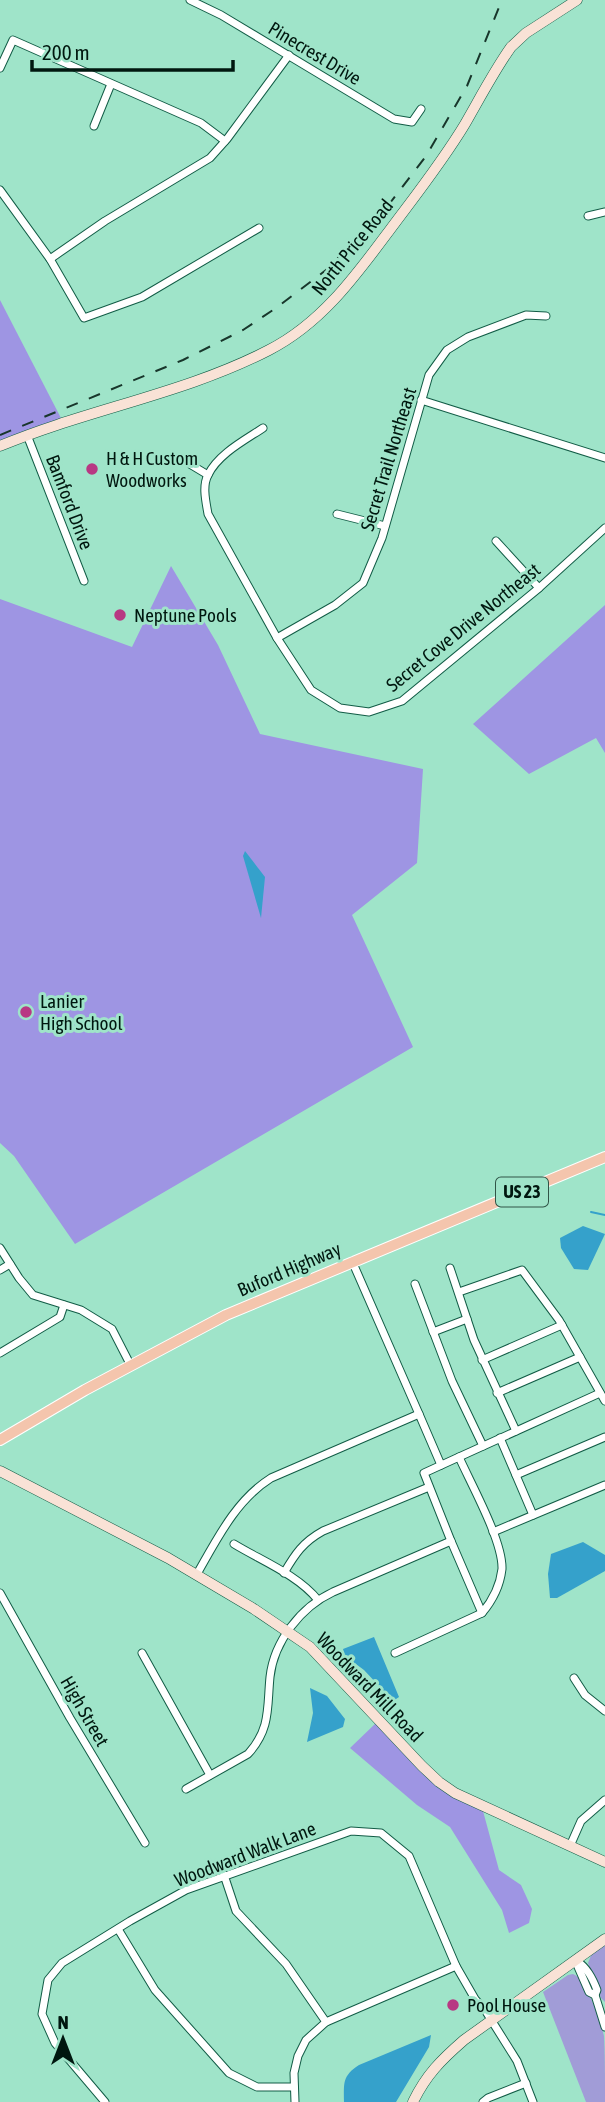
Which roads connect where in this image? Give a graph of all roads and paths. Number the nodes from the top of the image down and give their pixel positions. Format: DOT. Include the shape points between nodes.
graph roads {
  1 [pos="190,0"];
  2 [pos="577,0"];
  3 [pos="289,55"];
  4 [pos="0,68"];
  5 [pos="111,84"];
  6 [pos="421,109"];
  7 [pos="94,126"];
  8 [pos="225,141"];
  9 [pos="0,190"];
  10 [pos="605,212"];
  11 [pos="588,216"];
  12 [pos="259,228"];
  13 [pos="50,259"];
  14 [pos="545,316"];
  15 [pos="421,400"];
  16 [pos="262,428"];
  17 [pos="27,435"];
  18 [pos="0,446"];
  19 [pos="605,457"];
  20 [pos="183,460"];
  21 [pos="208,475"];
  22 [pos="338,514"];
  23 [pos="385,526"];
  24 [pos="605,528"];
  25 [pos="496,541"];
  26 [pos="84,581"];
  27 [pos="539,587"];
  28 [pos="277,638"];
  29 [pos="605,1157"];
  30 [pos="0,1248"];
  31 [pos="352,1261"];
  32 [pos="10,1264"];
  33 [pos="450,1268"];
  34 [pos="0,1270"];
  35 [pos="415,1284"];
  36 [pos="459,1292"];
  37 [pos="64,1305"];
  38 [pos="467,1319"];
  39 [pos="562,1325"];
  40 [pos="433,1332"];
  41 [pos="0,1353"];
  42 [pos="580,1357"];
  43 [pos="482,1360"];
  44 [pos="131,1364"];
  45 [pos="497,1393"];
  46 [pos="600,1393"];
  47 [pos="605,1401"];
  48 [pos="419,1414"];
  49 [pos="516,1431"];
  50 [pos="605,1437"];
  51 [pos="500,1438"];
  52 [pos="0,1440"];
  53 [pos="483,1446"];
  54 [pos="459,1457"];
  55 [pos="441,1465"];
  56 [pos="0,1471"];
  57 [pos="516,1475"];
  58 [pos="605,1485"];
  59 [pos="429,1487"];
  60 [pos="533,1515"];
  61 [pos="493,1532"];
  62 [pos="451,1541"];
  63 [pos="234,1544"];
  64 [pos="284,1573"];
  65 [pos="197,1574"];
  66 [pos="0,1593"];
  67 [pos="318,1601"];
  68 [pos="482,1613"];
  69 [pos="287,1632"];
  70 [pos="142,1653"];
  71 [pos="395,1653"];
  72 [pos="574,1678"];
  73 [pos="605,1711"];
  74 [pos="210,1775"];
  75 [pos="186,1789"];
  76 [pos="605,1800"];
  77 [pos="145,1843"];
  78 [pos="570,1846"];
  79 [pos="605,1862"];
  80 [pos="224,1875"];
  81 [pos="118,1929"];
  82 [pos="605,1939"];
  83 [pos="575,1959"];
  84 [pos="456,1966"];
  85 [pos="603,2013"];
  86 [pos="491,2020"];
  87 [pos="326,2022"];
  88 [pos="605,2027"];
  89 [pos="526,2083"];
  90 [pos="294,2087"];
  91 [pos="105,2102"];
  92 [pos="295,2102"];
  93 [pos="413,2102"];
  94 [pos="483,2102"];
  95 [pos="533,2102"];
  1 -- 3 [label="street, Pinecrest Drive"];
  2 -- 17 [label="street, North Price Road" via="511,47 434,172 363,267 300,331 229,369"];
  3 -- 6 [label="street, Pinecrest Drive" via="394,119 412,122"];
  3 -- 8 [label="street"];
  4 -- 5 [label="street" via="13,40"];
  5 -- 7 [label="street"];
  5 -- 8 [label="street" via="201,123"];
  8 -- 13 [label="street" via="210,158"];
  9 -- 13 [label="street"];
  10 -- 11 [label="street"];
  12 -- 13 [label="street" via="142,297 84,318"];
  14 -- 15 [label="street, Secret Trail Northeast" via="526,315 468,337 447,351 429,375"];
  15 -- 19 [label="street"];
  15 -- 23 [label="street, Secret Trail Northeast"];
  16 -- 21 [label="street" via="227,451"];
  17 -- 18 [label="street, North Price Road"];
  17 -- 26 [label="street, Bamford Drive"];
  20 -- 21 [label="street"];
  21 -- 28 [label="street, Secret Cove Drive Northeast" via="208,514"];
  22 -- 23 [label="street"];
  23 -- 28 [label="street, Secret Trail Northeast" via="363,583"];
  24 -- 27 [label="street, Secret Cove Drive Northeast"];
  25 -- 27 [label="street"];
  27 -- 28 [label="street, Secret Cove Drive Northeast" via="402,701 369,712 340,708 312,690"];
  29 -- 31 [label="main road, Buford Highway / US 23"];
  30 -- 32 [label="street"];
  31 -- 44 [label="main road, Buford Highway / US 23" via="226,1315"];
  31 -- 48 [label="street"];
  32 -- 34 [label="street"];
  32 -- 37 [label="street" via="33,1295"];
  33 -- 36 [label="street"];
  35 -- 40 [label="street"];
  36 -- 38 [label="street"];
  36 -- 39 [label="street" via="522,1270"];
  37 -- 41 [label="street" via="60,1317"];
  37 -- 44 [label="street" via="112,1329"];
  38 -- 40 [label="street"];
  38 -- 43 [label="street"];
  39 -- 42 [label="street"];
  39 -- 43 [label="street"];
  40 -- 53 [label="street"];
  42 -- 45 [label="street"];
  42 -- 46 [label="street"];
  43 -- 45 [label="street"];
  44 -- 52 [label="main road, Buford Highway / US 23"];
  45 -- 49 [label="street"];
  46 -- 47 [label="street"];
  46 -- 49 [label="street"];
  48 -- 55 [label="street"];
  48 -- 65 [label="street" via="257,1487 223,1529"];
  49 -- 51 [label="street"];
  50 -- 57 [label="street"];
  51 -- 53 [label="street"];
  51 -- 57 [label="street"];
  53 -- 54 [label="street"];
  54 -- 55 [label="street"];
  54 -- 61 [label="street"];
  55 -- 59 [label="street" via="424,1473"];
  56 -- 65 [label="street, Woodward Mill Road"];
  57 -- 60 [label="street"];
  58 -- 60 [label="street"];
  59 -- 62 [label="street"];
  59 -- 64 [label="street" via="309,1539"];
  60 -- 61 [label="street"];
  61 -- 68 [label="street" via="502,1566 500,1582"];
  62 -- 67 [label="street"];
  62 -- 68 [label="street"];
  63 -- 64 [label="street"];
  64 -- 67 [label="street"];
  65 -- 69 [label="street, Woodward Mill Road"];
  66 -- 77 [label="street, High Street"];
  67 -- 69 [label="street"];
  68 -- 71 [label="street"];
  69 -- 74 [label="street" via="272,1662 268,1715 260,1738 248,1754"];
  69 -- 78 [label="street, Woodward Mill Road" via="310,1647 439,1782"];
  70 -- 74 [label="street"];
  72 -- 73 [label="street" via="584,1695"];
  74 -- 75 [label="street"];
  76 -- 78 [label="street" via="581,1821"];
  78 -- 79 [label="street, Woodward Mill Road"];
  80 -- 81 [label="street, Woodward Walk Lane"];
  80 -- 84 [label="street, Woodward Walk Lane" via="351,1830 381,1833 409,1856"];
  80 -- 87 [label="street" via="236,1911 286,1965"];
  81 -- 90 [label="street" via="155,1990 229,2073 257,2087"];
  81 -- 91 [label="street, Woodward Walk Lane" via="62,1964 48,1980 42,2014 55,2043"];
  82 -- 83 [label="street"];
  83 -- 85 [label="street"];
  83 -- 86 [label="street"];
  84 -- 86 [label="street, Woodward Walk Lane"];
  84 -- 87 [label="street"];
  85 -- 88 [label="street"];
  86 -- 89 [label="street, Woodward Walk Lane"];
  86 -- 93 [label="street" via="442,2058"];
  87 -- 90 [label="street" via="306,2040 298,2056"];
  89 -- 94 [label="street"];
  89 -- 95 [label="street, Woodward Walk Lane"];
  90 -- 92 [label="street"];
}
